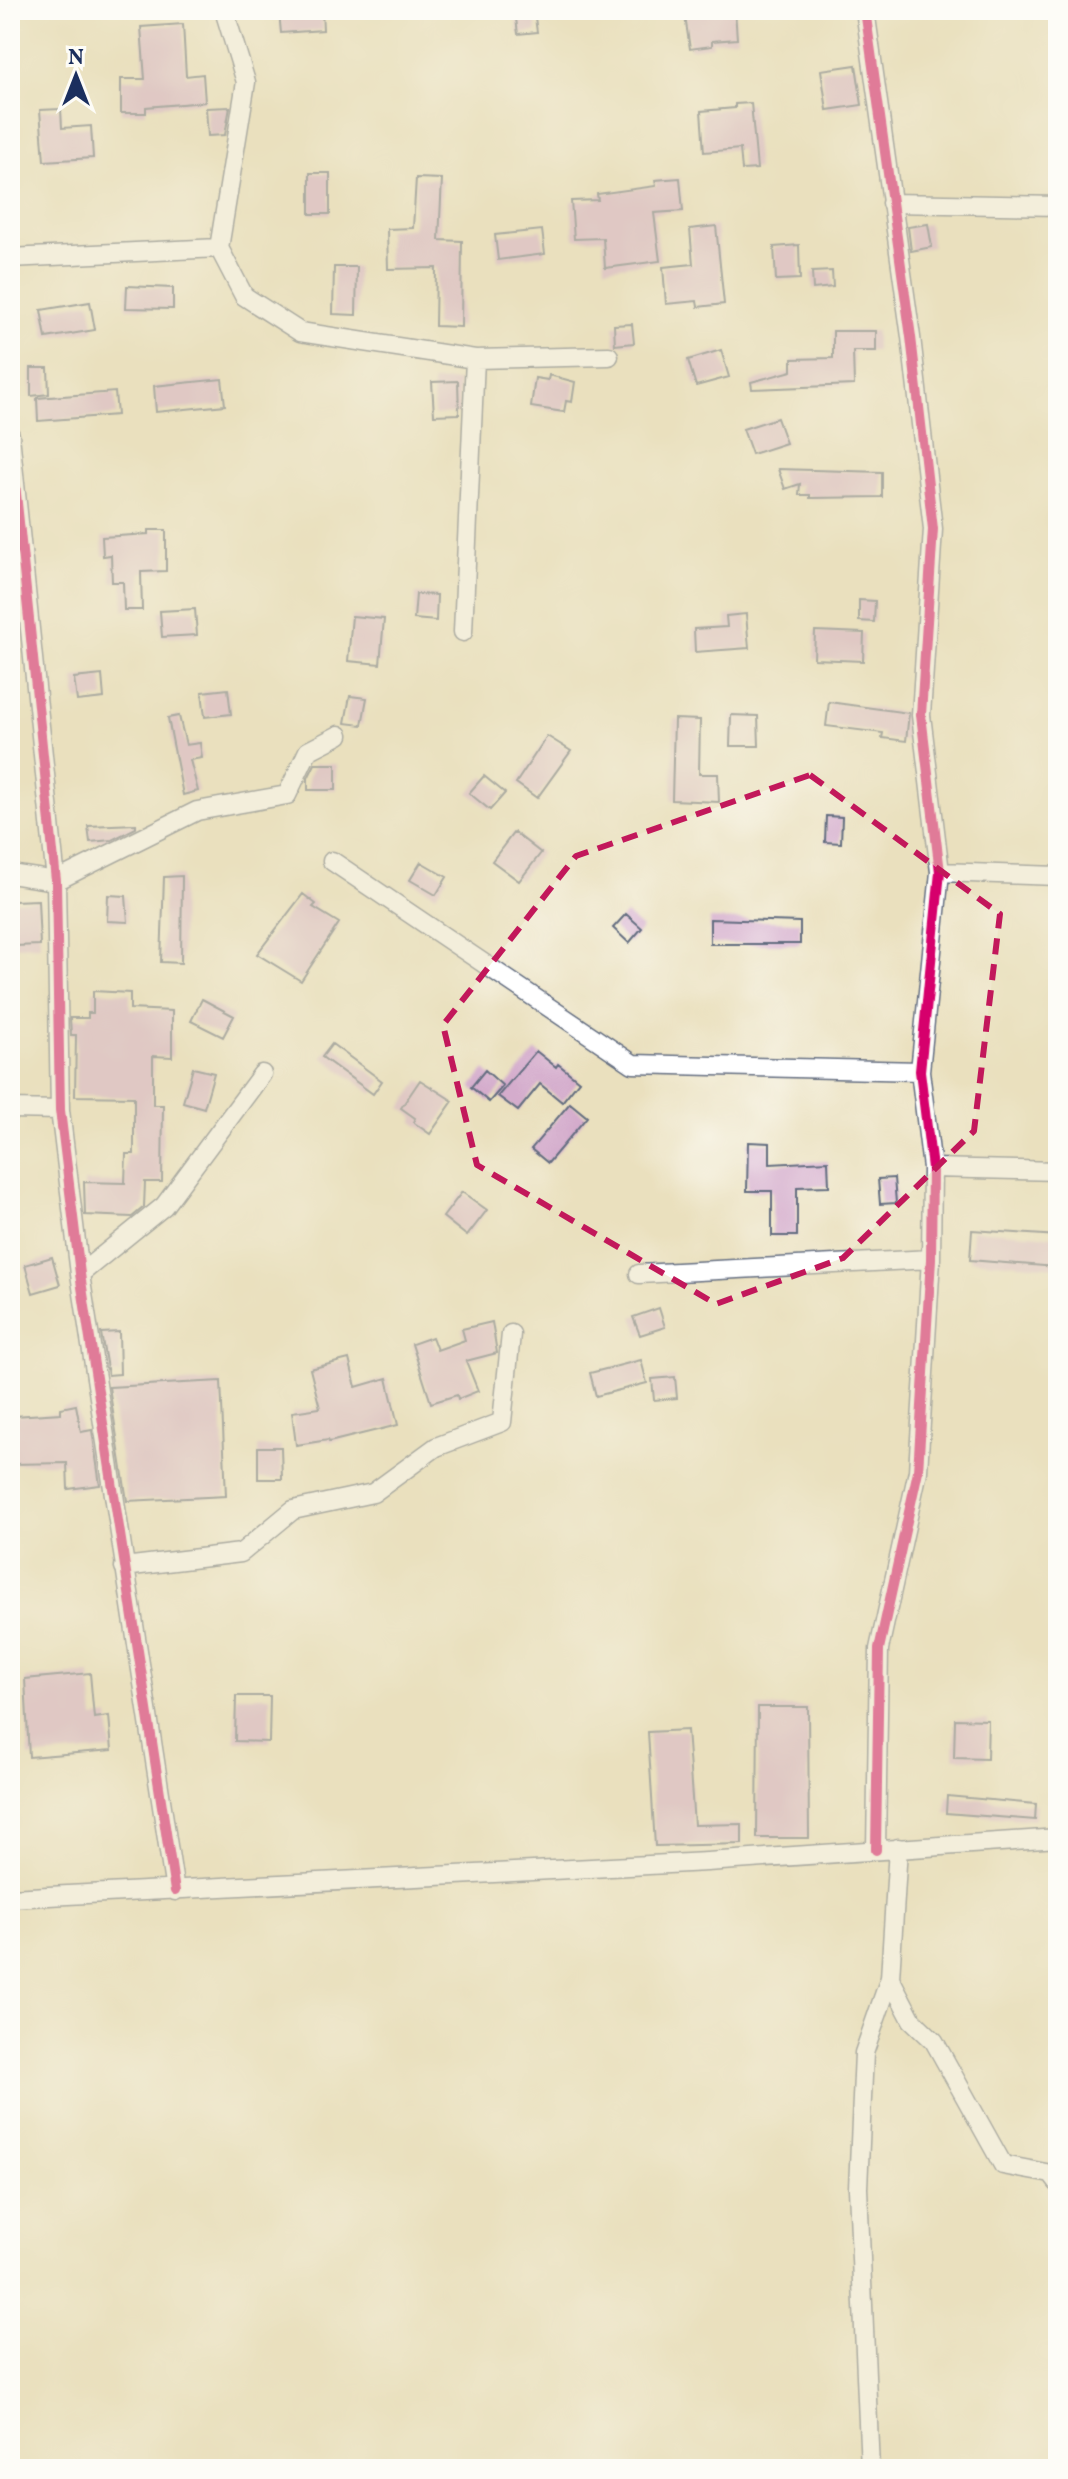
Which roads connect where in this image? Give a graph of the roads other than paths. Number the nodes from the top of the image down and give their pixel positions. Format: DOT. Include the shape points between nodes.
graph roads {
  1 [pos="224,10"];
  2 [pos="865,10"];
  3 [pos="891,203"];
  4 [pos="1058,206"];
  5 [pos="219,248"];
  6 [pos="10,258"];
  7 [pos="609,356"];
  8 [pos="475,359"];
  9 [pos="10,435"];
  10 [pos="463,632"];
  11 [pos="339,735"];
  12 [pos="332,861"];
  13 [pos="940,872"];
  14 [pos="10,874"];
  15 [pos="1058,876"];
  16 [pos="56,881"];
  17 [pos="920,1071"];
  18 [pos="262,1074"];
  19 [pos="10,1109"];
  20 [pos="60,1110"];
  21 [pos="932,1168"];
  22 [pos="1058,1171"];
  23 [pos="931,1259"];
  24 [pos="80,1274"];
  25 [pos="639,1274"];
  26 [pos="511,1334"];
  27 [pos="124,1567"];
  28 [pos="1058,1838"];
  29 [pos="898,1848"];
  30 [pos="876,1850"];
  31 [pos="175,1891"];
  32 [pos="10,1898"];
  33 [pos="890,1978"];
  34 [pos="1058,2183"];
  35 [pos="870,2469"];
  1 -- 5 [label="street" via="246,82"];
  2 -- 3 [label="street"];
  3 -- 4 [label="street"];
  3 -- 13 [label="street" via="933,529 921,715"];
  5 -- 6 [label="street"];
  5 -- 8 [label="street" via="244,296 300,332"];
  7 -- 8 [label="street"];
  8 -- 10 [label="street"];
  9 -- 16 [label="street"];
  11 -- 16 [label="street" via="308,751 287,795 197,811"];
  12 -- 17 [label="street" via="633,1064"];
  13 -- 15 [label="street"];
  13 -- 17 [label="street"];
  14 -- 16 [label="street"];
  16 -- 20 [label="street"];
  17 -- 21 [label="street"];
  18 -- 24 [label="street" via="164,1206"];
  19 -- 20 [label="street"];
  20 -- 24 [label="street"];
  21 -- 22 [label="street"];
  21 -- 23 [label="street"];
  23 -- 25 [label="street"];
  23 -- 30 [label="street" via="918,1471 879,1649"];
  24 -- 27 [label="street"];
  26 -- 27 [label="street" via="502,1422 436,1447 373,1493 293,1510 241,1553"];
  27 -- 31 [label="street"];
  28 -- 29 [label="street"];
  29 -- 30 [label="street"];
  29 -- 33 [label="street"];
  30 -- 31 [label="street"];
  31 -- 32 [label="street"];
  33 -- 34 [label="street" via="912,2020 934,2041 1003,2165 1051,2174"];
  33 -- 35 [label="street" via="864,2053 858,2188"];
}
